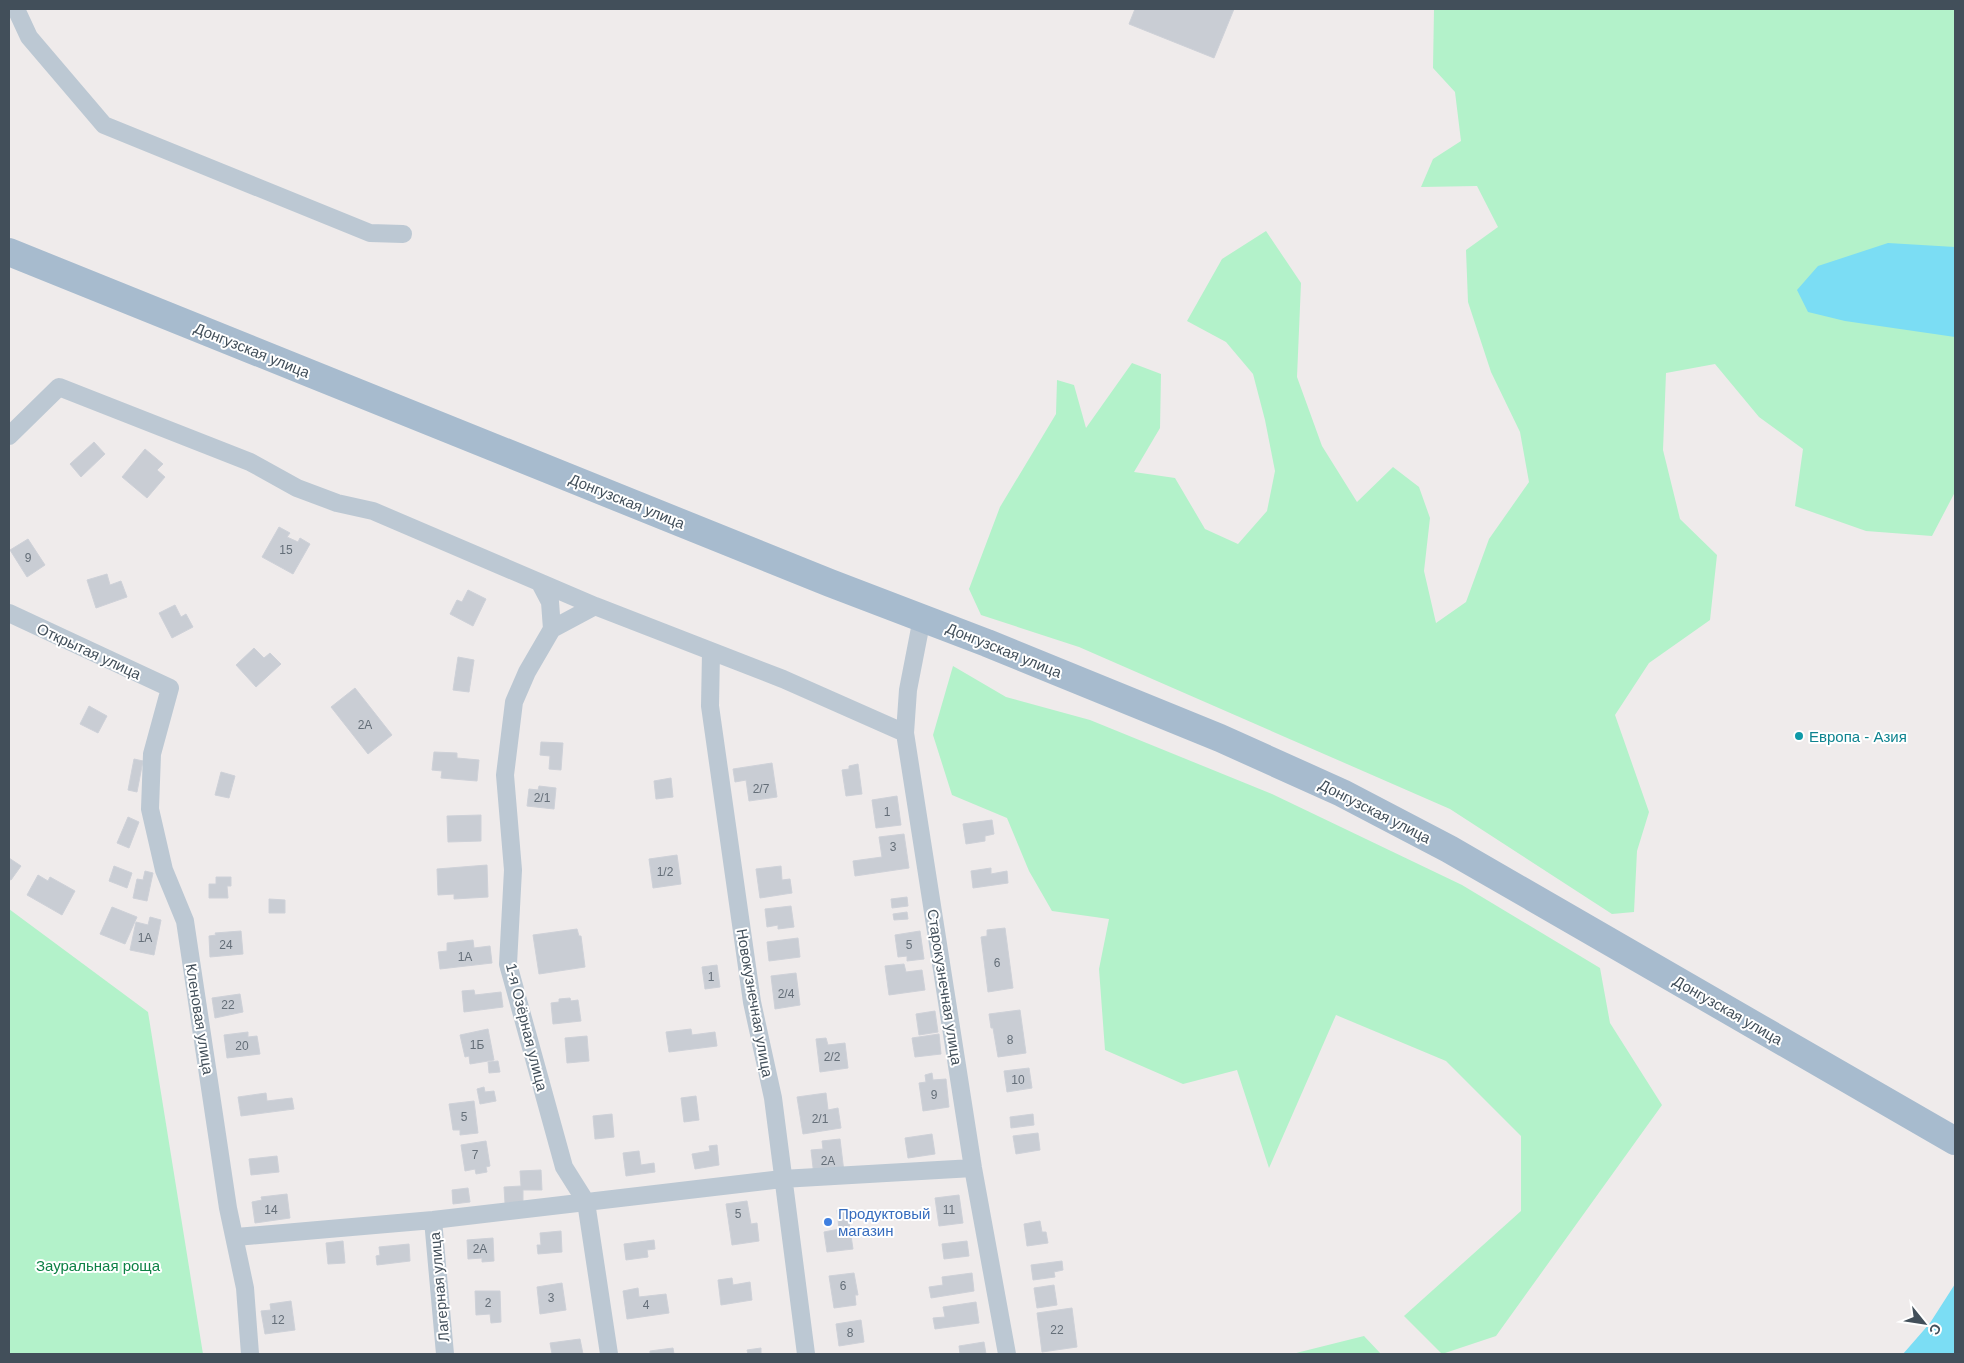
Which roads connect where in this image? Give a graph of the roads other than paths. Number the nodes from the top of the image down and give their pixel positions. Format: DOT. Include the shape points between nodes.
graph roads {
  1 [pos="16,9"];
  2 [pos="403,234"];
  3 [pos="9,252"];
  4 [pos="9,436"];
  5 [pos="540,583"];
  6 [pos="595,606"];
  7 [pos="9,613"];
  8 [pos="922,618"];
  9 [pos="552,629"];
  10 [pos="711,652"];
  11 [pos="170,688"];
  12 [pos="905,733"];
  13 [pos="1955,1141"];
  14 [pos="973,1168"];
  15 [pos="782,1179"];
  16 [pos="586,1202"];
  17 [pos="433,1220"];
  18 [pos="236,1237"];
  19 [pos="250,1354"];
  20 [pos="445,1354"];
  21 [pos="609,1354"];
  22 [pos="806,1354"];
  23 [pos="1007,1354"];
  1 -- 2 [label="street" via="29,36 104,125 370,233"];
  3 -- 8 [label="main road, Донгузская улица"];
  4 -- 5 [label="street" via="59,387 250,462 297,488 337,504 373,511"];
  5 -- 6 [label="street"];
  5 -- 9 [label="street" via="550,602"];
  6 -- 9 [label="street"];
  6 -- 10 [label="street"];
  7 -- 11 [label="street, Открытая улица"];
  8 -- 12 [label="street, Старокузнечная улица" via="908,690"];
  8 -- 13 [label="main road, Донгузская улица" via="1220,738 1342,792 1449,849"];
  9 -- 16 [label="street, 1-я Озёрная улица" via="514,702 505,774 513,870 508,964 564,1167"];
  10 -- 12 [label="street" via="783,679"];
  10 -- 15 [label="street, Новокузнечная улица" via="710,706 752,1002 772,1098"];
  11 -- 18 [label="street, Кленовая улица" via="152,754 150,809 164,870 185,921 228,1208"];
  12 -- 14 [label="street, Старокузнечная улица"];
  14 -- 15 [label="street"];
  14 -- 23 [label="street, Старокузнечная улица"];
  15 -- 16 [label="street"];
  15 -- 22 [label="street, Новокузнечная улица"];
  16 -- 17 [label="street"];
  16 -- 21 [label="street, 1-я Озёрная улица"];
  17 -- 18 [label="street"];
  17 -- 20 [label="street, Лагерная улица"];
  18 -- 19 [label="street, Кленовая улица" via="245,1288"];
}
